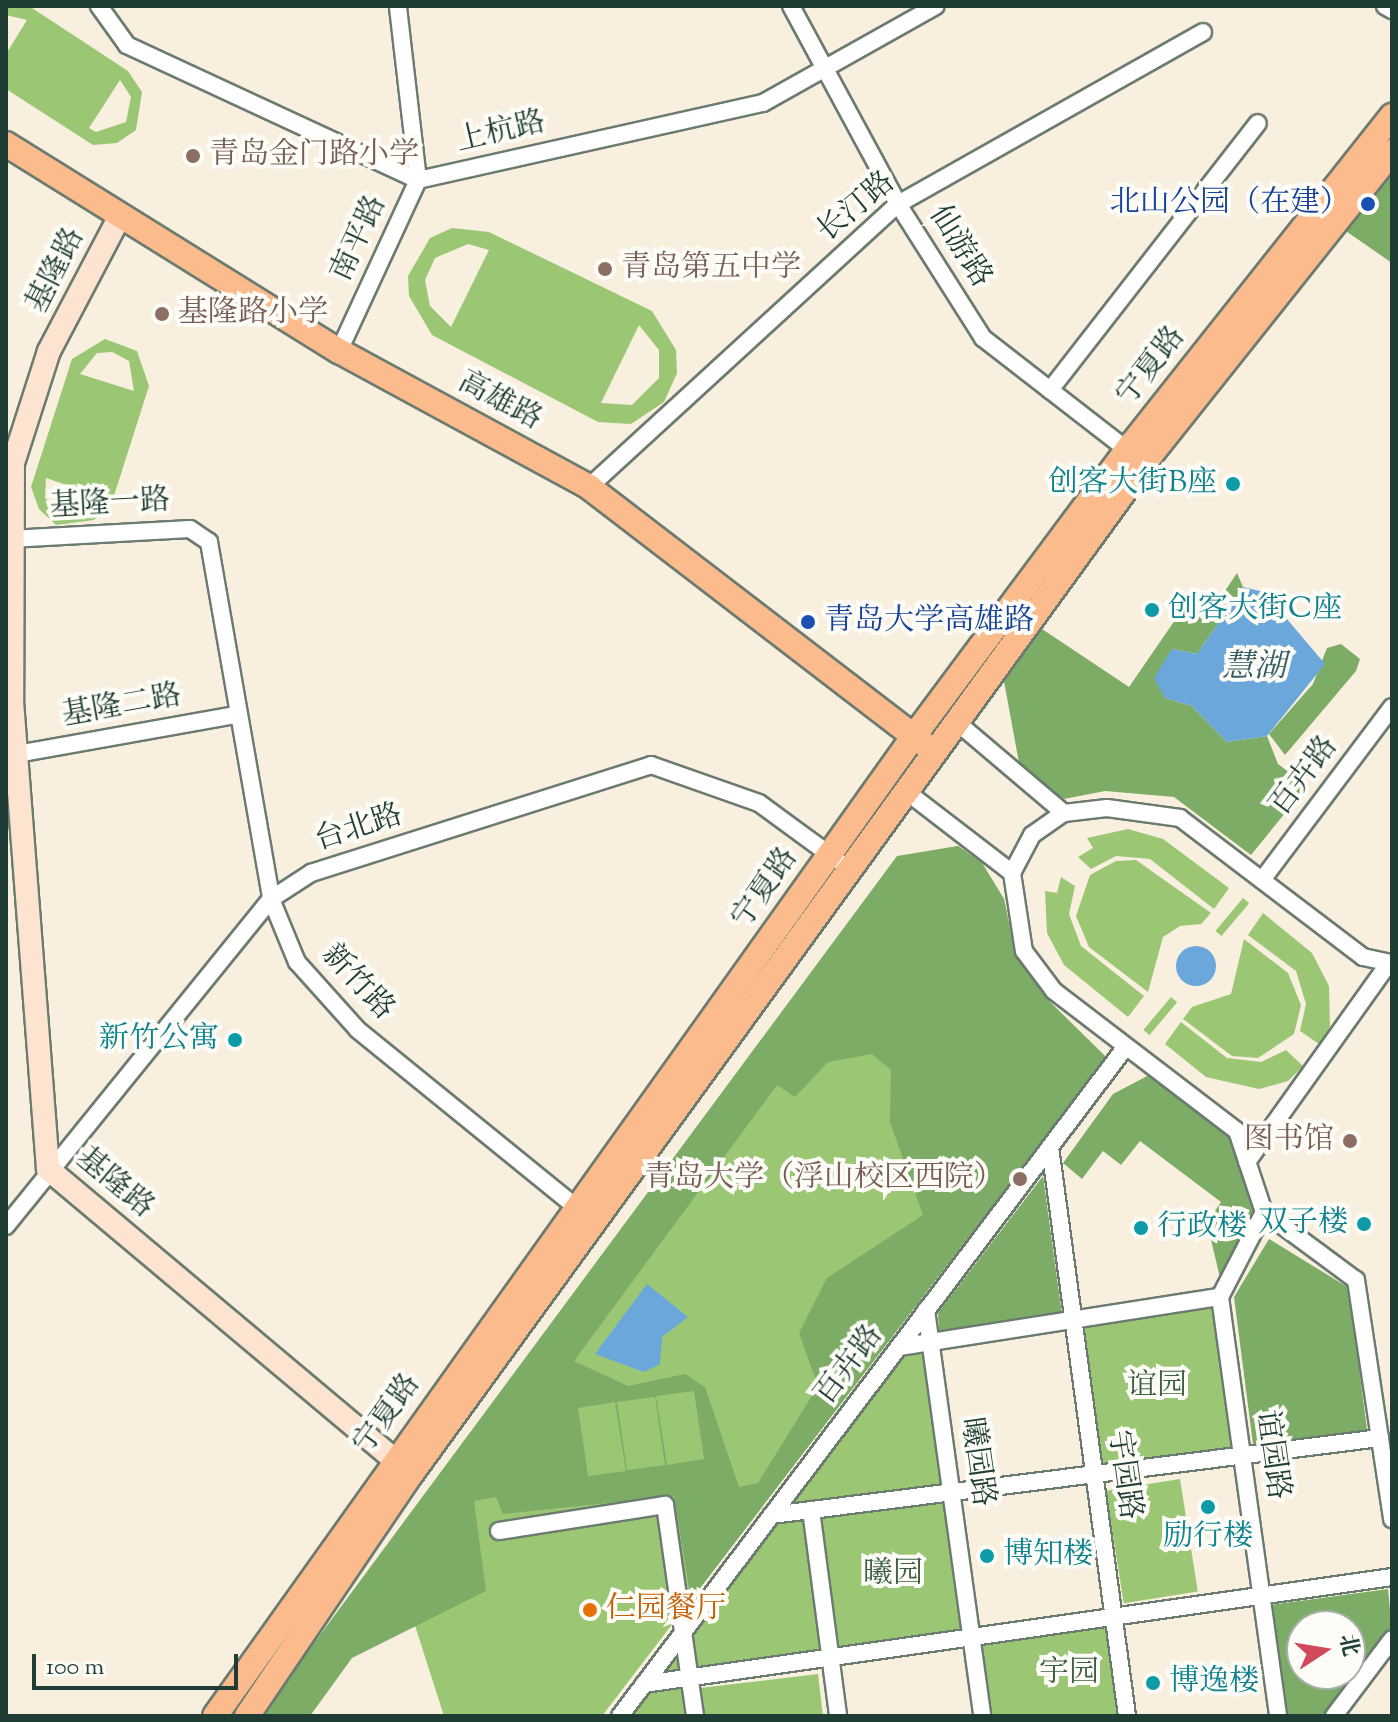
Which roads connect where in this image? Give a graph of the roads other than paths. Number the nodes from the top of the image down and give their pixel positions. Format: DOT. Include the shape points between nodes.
graph roads {
  1 [pos="99,6"];
  2 [pos="398,6"];
  3 [pos="791,6"];
  4 [pos="936,6"];
  5 [pos="1385,6"];
  6 [pos="1392,10"];
  7 [pos="1203,32"];
  8 [pos="825,69"];
  9 [pos="1392,116"];
  10 [pos="1258,123"];
  11 [pos="6,144"];
  12 [pos="1392,152"];
  13 [pos="418,180"];
  14 [pos="898,204"];
  15 [pos="120,216"];
  16 [pos="339,351"];
  17 [pos="1050,390"];
  18 [pos="1136,457"];
  19 [pos="9,462"];
  20 [pos="589,487"];
  21 [pos="10,539"];
  22 [pos="209,542"];
  23 [pos="9,701"];
  24 [pos="237,715"];
  25 [pos="1389,715"];
  26 [pos="959,724"];
  27 [pos="914,736"];
  28 [pos="936,752"];
  29 [pos="17,754"];
  30 [pos="907,792"];
  31 [pos="1064,813"];
  32 [pos="829,854"];
  33 [pos="851,871"];
  34 [pos="1012,873"];
  35 [pos="1262,880"];
  36 [pos="271,899"];
  37 [pos="1390,963"];
  38 [pos="1124,1049"];
  39 [pos="1050,1147"];
  40 [pos="1247,1162"];
  41 [pos="48,1169"];
  42 [pos="1264,1212"];
  43 [pos="587,1216"];
  44 [pos="6,1226"];
  45 [pos="1220,1297"];
  46 [pos="926,1310"];
  47 [pos="1073,1320"];
  48 [pos="931,1342"];
  49 [pos="899,1347"];
  50 [pos="1383,1432"];
  51 [pos="1244,1457"];
  52 [pos="403,1467"];
  53 [pos="1094,1475"];
  54 [pos="952,1493"];
  55 [pos="811,1510"];
  56 [pos="772,1515"];
  57 [pos="1392,1519"];
  58 [pos="499,1531"];
  59 [pos="1392,1577"];
  60 [pos="1262,1599"];
  61 [pos="1114,1619"];
  62 [pos="682,1635"];
  63 [pos="972,1639"];
  64 [pos="1392,1639"];
  65 [pos="830,1658"];
  66 [pos="689,1678"];
  67 [pos="644,1684"];
  68 [pos="215,1716"];
  69 [pos="247,1716"];
  70 [pos="620,1716"];
  71 [pos="694,1716"];
  72 [pos="838,1716"];
  73 [pos="982,1716"];
  74 [pos="1127,1716"];
  75 [pos="1278,1716"];
  76 [pos="1334,1716"];
  1 -- 13 [label="street" via="127,45"];
  2 -- 13 [label="street, 南平路"];
  3 -- 8 [label="street, 仙游路"];
  4 -- 8 [label="street, 上杭路"];
  5 -- 6 [label="street"];
  7 -- 14 [label="street, 长汀路"];
  8 -- 13 [label="street, 上杭路" via="763,103"];
  8 -- 14 [label="street, 仙游路"];
  9 -- 18 [label="main road, 宁夏路"];
  10 -- 17 [label="street"];
  11 -- 15 [label="main road, 高雄路"];
  12 -- 18 [label="main road, 宁夏路"];
  13 -- 16 [label="street, 南平路"];
  14 -- 17 [label="street, 仙游路" via="983,338"];
  14 -- 20 [label="street, 长汀路"];
  15 -- 16 [label="main road, 高雄路"];
  15 -- 19 [label="street, 基隆路" via="49,351"];
  16 -- 20 [label="main road, 高雄路"];
  17 -- 18 [label="street, 仙游路"];
  18 -- 26 [label="main road, 宁夏路"];
  18 -- 27 [label="main road, 宁夏路"];
  19 -- 21 [label="street, 基隆路"];
  20 -- 27 [label="main road, 高雄路"];
  21 -- 22 [label="street, 基隆一路" via="190,529"];
  21 -- 23 [label="street, 基隆路"];
  22 -- 24 [label="street, 新竹路"];
  23 -- 29 [label="street, 基隆路"];
  24 -- 29 [label="street, 基隆二路"];
  24 -- 36 [label="street, 新竹路"];
  25 -- 35 [label="street, 百卉路"];
  26 -- 28 [label="main road, 宁夏路"];
  26 -- 31 [label="street"];
  27 -- 28 [label="main road, 高雄路"];
  27 -- 32 [label="main road, 宁夏路"];
  28 -- 30 [label="main road, 宁夏路"];
  29 -- 41 [label="street, 基隆路"];
  30 -- 33 [label="main road, 宁夏路"];
  30 -- 34 [label="street"];
  31 -- 34 [label="street" via="1032,835"];
  31 -- 35 [label="street" via="1107,808 1180,818"];
  32 -- 33 [label="street, 台北路"];
  32 -- 36 [label="street, 台北路" via="759,803 651,765 311,873"];
  32 -- 43 [label="main road, 宁夏路"];
  33 -- 43 [label="main road, 宁夏路"];
  34 -- 38 [label="street" via="1024,951 1054,991"];
  35 -- 37 [label="street" via="1363,957"];
  36 -- 41 [label="street, 台北路"];
  36 -- 43 [label="street, 新竹路" via="297,962 358,1030"];
  37 -- 40 [label="street"];
  38 -- 39 [label="street, 百卉路"];
  38 -- 40 [label="street" via="1237,1131"];
  39 -- 46 [label="street, 百卉路"];
  39 -- 47 [label="street, 宇园路"];
  40 -- 42 [label="street"];
  41 -- 44 [label="street, 台北路"];
  41 -- 52 [label="street, 基隆路"];
  42 -- 45 [label="street"];
  42 -- 50 [label="street" via="1356,1280"];
  43 -- 52 [label="main road, 宁夏路"];
  45 -- 47 [label="street"];
  45 -- 51 [label="street, 谊园路"];
  46 -- 48 [label="street, 曦园路"];
  46 -- 49 [label="street, 百卉路"];
  47 -- 48 [label="street"];
  47 -- 53 [label="street, 宇园路"];
  48 -- 49 [label="street"];
  48 -- 54 [label="street, 曦园路"];
  49 -- 56 [label="street, 百卉路"];
  50 -- 51 [label="street"];
  50 -- 57 [label="street"];
  51 -- 53 [label="street"];
  51 -- 60 [label="street, 谊园路"];
  52 -- 68 [label="main road, 宁夏路"];
  52 -- 69 [label="main road, 宁夏路"];
  53 -- 54 [label="street"];
  53 -- 61 [label="street, 宇园路"];
  54 -- 55 [label="street"];
  54 -- 63 [label="street, 曦园路"];
  55 -- 56 [label="street"];
  55 -- 65 [label="street"];
  56 -- 62 [label="street, 百卉路"];
  58 -- 62 [label="street" via="665,1505"];
  59 -- 60 [label="street"];
  60 -- 61 [label="street"];
  60 -- 75 [label="street, 谊园路"];
  61 -- 63 [label="street"];
  61 -- 74 [label="street, 宇园路"];
  62 -- 66 [label="street"];
  62 -- 67 [label="street, 百卉路"];
  63 -- 65 [label="street"];
  63 -- 73 [label="street, 曦园路"];
  64 -- 76 [label="street"];
  65 -- 66 [label="street"];
  65 -- 72 [label="street"];
  66 -- 67 [label="street"];
  66 -- 71 [label="street"];
  67 -- 70 [label="street, 百卉路"];
}
